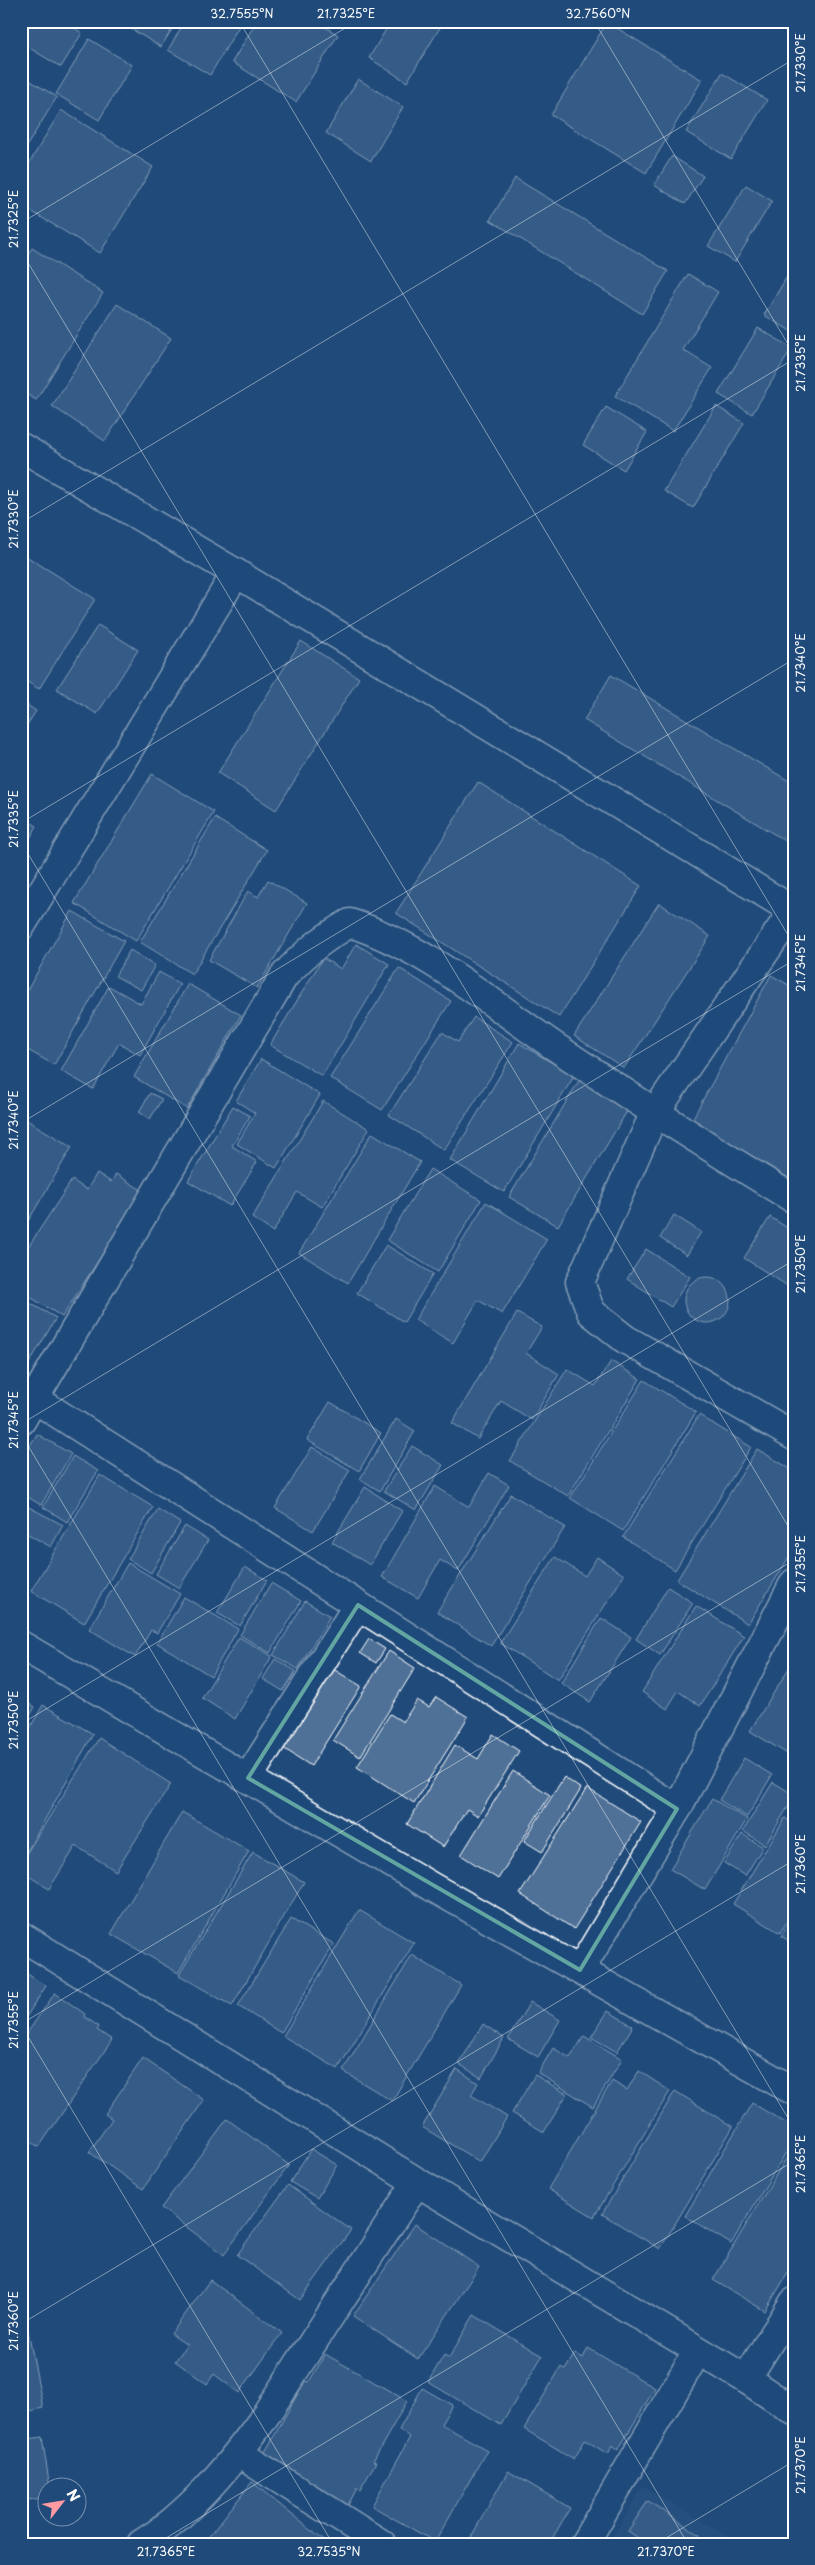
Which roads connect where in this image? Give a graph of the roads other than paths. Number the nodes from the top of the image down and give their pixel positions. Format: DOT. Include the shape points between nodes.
graph roads {
  1 [pos="21,447"];
  2 [pos="236,573"];
  3 [pos="794,911"];
  4 [pos="21,926"];
  5 [pos="654,1114"];
  6 [pos="794,1199"];
  7 [pos="28,1410"];
  8 [pos="794,1436"];
  9 [pos="793,1585"];
  10 [pos="358,1605"];
  11 [pos="21,1646"];
  12 [pos="248,1778"];
  13 [pos="677,1809"];
  14 [pos="21,1936"];
  15 [pos="580,1970"];
  16 [pos="794,2091"];
  17 [pos="416,2182"];
  18 [pos="794,2302"];
  19 [pos="697,2352"];
  20 [pos="746,2379"];
  21 [pos="794,2411"];
  22 [pos="238,2453"];
  23 [pos="146,2542"];
  24 [pos="382,2544"];
  25 [pos="584,2544"];
  1 -- 2 [label="street"];
  2 -- 3 [label="street"];
  2 -- 4 [label="street"];
  3 -- 5 [label="street"];
  5 -- 6 [label="street"];
  5 -- 7 [label="street" via="432,963 376,932 350,923 306,951 284,976"];
  5 -- 8 [label="street" via="580,1282 591,1312 625,1339"];
  7 -- 10 [label="street"];
  9 -- 13 [label="street"];
  10 -- 12 [label="street"];
  10 -- 13 [label="street"];
  11 -- 12 [label="street"];
  12 -- 15 [label="street"];
  13 -- 15 [label="street"];
  14 -- 17 [label="street"];
  15 -- 16 [label="street"];
  17 -- 19 [label="street"];
  17 -- 22 [label="street"];
  18 -- 20 [label="street"];
  19 -- 20 [label="street"];
  19 -- 25 [label="street"];
  20 -- 21 [label="street"];
  22 -- 23 [label="street" via="198,2496"];
  22 -- 24 [label="street"];
}
